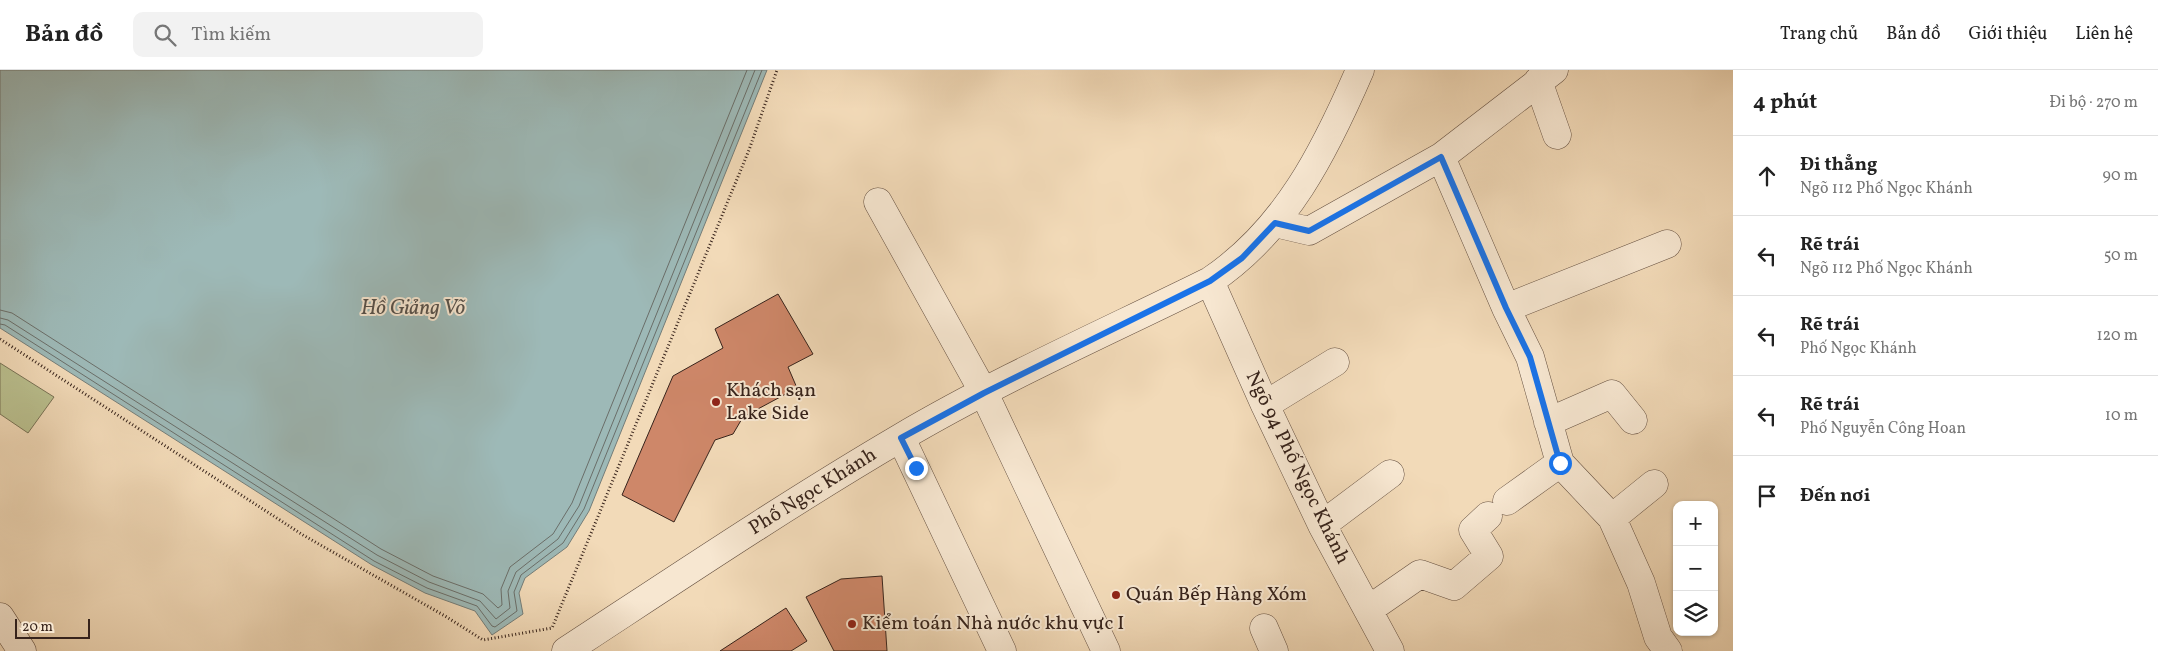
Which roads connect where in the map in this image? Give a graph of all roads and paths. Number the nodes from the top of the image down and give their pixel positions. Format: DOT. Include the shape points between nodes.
graph roads {
  1 [pos="777,70"];
  2 [pos="1360,70"];
  3 [pos="1546,75"];
  4 [pos="1557,135"];
  5 [pos="1441,157"];
  6 [pos="878,202"];
  7 [pos="1275,223"];
  8 [pos="1667,244"];
  9 [pos="1210,281"];
  10 [pos="1506,308"];
  11 [pos="0,339"];
  12 [pos="1335,362"];
  13 [pos="984,393"];
  14 [pos="1265,405"];
  15 [pos="1633,420"];
  16 [pos="1548,422"];
  17 [pos="901,438"];
  18 [pos="1560,463"];
  19 [pos="1390,474"];
  20 [pos="1654,484"];
  21 [pos="1612,518"];
  22 [pos="1322,525"];
  23 [pos="1368,610"];
  24 [pos="1,621"];
  25 [pos="22,651"];
  26 [pos="566,651"];
  27 [pos="1002,651"];
  28 [pos="1106,651"];
  29 [pos="1390,651"];
  30 [pos="1668,651"];
  1 -- 11 [label="path" via="749,150 552,628 482,640 303,535"];
  2 -- 7 [label="street, Phố Ngọc Khánh" via="1316,163"];
  3 -- 4 [label="street"];
  3 -- 5 [label="street"];
  5 -- 7 [label="street" via="1309,231"];
  5 -- 10 [label="street"];
  6 -- 13 [label="street"];
  7 -- 9 [label="street, Phố Ngọc Khánh" via="1242,258"];
  8 -- 10 [label="street"];
  9 -- 13 [label="street, Phố Ngọc Khánh"];
  9 -- 14 [label="street, Ngõ 94 Phố Ngọc Khánh"];
  10 -- 16 [label="street" via="1530,357"];
  12 -- 14 [label="street"];
  13 -- 17 [label="street, Phố Ngọc Khánh"];
  13 -- 28 [label="street"];
  14 -- 22 [label="street, Ngõ 94 Phố Ngọc Khánh"];
  15 -- 16 [label="street" via="1612,394"];
  16 -- 18 [label="street"];
  17 -- 26 [label="street, Phố Ngọc Khánh"];
  17 -- 27 [label="street"];
  18 -- 21 [label="street"];
  18 -- 23 [label="street" via="1473,530 1489,556 1454,586 1420,574"];
  19 -- 22 [label="street"];
  20 -- 21 [label="street"];
  21 -- 30 [label="street" via="1641,583 1658,637"];
  22 -- 23 [label="street, Ngõ 94 Phố Ngọc Khánh"];
  23 -- 29 [label="street, Ngõ 94 Phố Ngọc Khánh"];
  24 -- 25 [label="street"];
}
